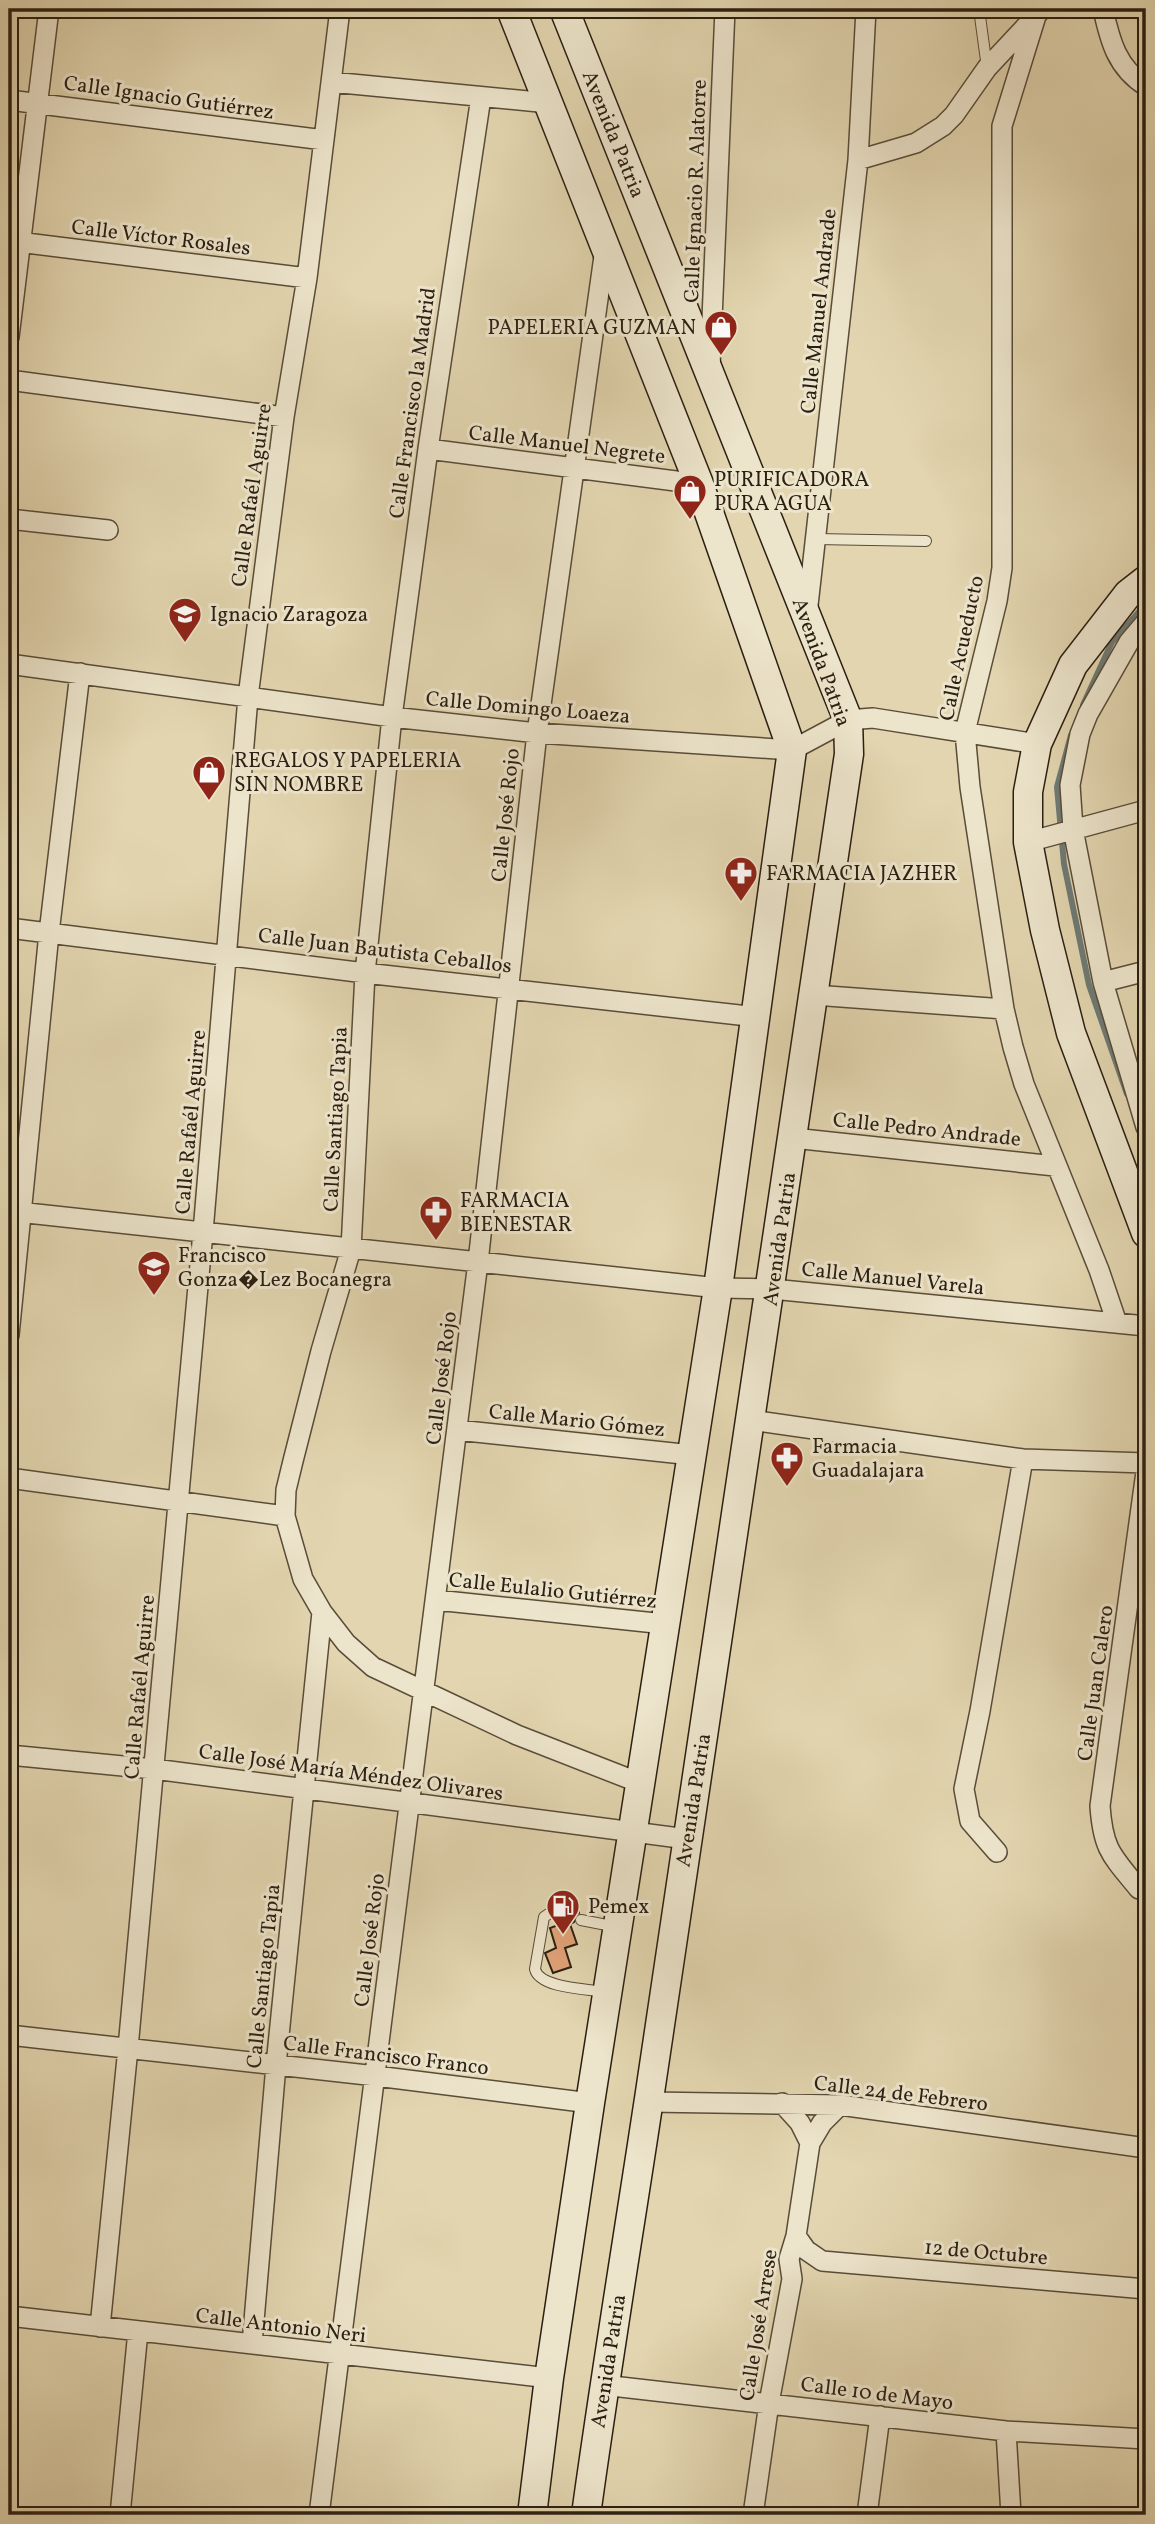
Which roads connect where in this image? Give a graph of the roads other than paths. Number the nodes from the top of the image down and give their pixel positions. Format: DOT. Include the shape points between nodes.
graph roads {
  1 [pos="49,9"];
  2 [pos="340,9"];
  3 [pos="512,9"];
  4 [pos="564,9"];
  5 [pos="576,9"];
  6 [pos="725,9"];
  7 [pos="866,9"];
  8 [pos="979,9"];
  9 [pos="1102,9"];
  10 [pos="1038,12"];
  11 [pos="576,38"];
  12 [pos="987,68"];
  13 [pos="331,82"];
  14 [pos="1146,86"];
  15 [pos="481,97"];
  16 [pos="9,100"];
  17 [pos="37,103"];
  18 [pos="549,103"];
  19 [pos="324,140"];
  20 [pos="858,160"];
  21 [pos="15,241"];
  22 [pos="605,246"];
  23 [pos="307,278"];
  24 [pos="9,337"];
  25 [pos="710,375"];
  26 [pos="9,380"];
  27 [pos="284,417"];
  28 [pos="428,449"];
  29 [pos="574,468"];
  30 [pos="699,484"];
  31 [pos="9,519"];
  32 [pos="108,530"];
  33 [pos="816,539"];
  34 [pos="926,541"];
  35 [pos="1146,580"];
  36 [pos="807,617"];
  37 [pos="1146,622"];
  38 [pos="9,664"];
  39 [pos="80,673"];
  40 [pos="248,697"];
  41 [pos="392,717"];
  42 [pos="848,720"];
  43 [pos="965,732"];
  44 [pos="537,733"];
  45 [pos="1037,744"];
  46 [pos="792,750"];
  47 [pos="1146,810"];
  48 [pos="1052,834"];
  49 [pos="9,928"];
  50 [pos="49,933"];
  51 [pos="227,954"];
  52 [pos="1146,971"];
  53 [pos="365,973"];
  54 [pos="1103,982"];
  55 [pos="509,988"];
  56 [pos="814,995"];
  57 [pos="1004,1009"];
  58 [pos="757,1017"];
  59 [pos="1146,1127"];
  60 [pos="793,1138"];
  61 [pos="1055,1166"];
  62 [pos="16,1212"];
  63 [pos="203,1232"];
  64 [pos="1146,1233"];
  65 [pos="351,1249"];
  66 [pos="478,1262"];
  67 [pos="718,1287"];
  68 [pos="772,1289"];
  69 [pos="1117,1322"];
  70 [pos="1146,1326"];
  71 [pos="9,1335"];
  72 [pos="751,1420"];
  73 [pos="457,1430"];
  74 [pos="692,1455"];
  75 [pos="1023,1459"];
  76 [pos="1146,1463"];
  77 [pos="1146,1472"];
  78 [pos="9,1478"];
  79 [pos="178,1501"];
  80 [pos="285,1516"];
  81 [pos="436,1600"];
  82 [pos="322,1612"];
  83 [pos="665,1624"];
  84 [pos="424,1692"];
  85 [pos="9,1755"];
  86 [pos="154,1769"];
  87 [pos="640,1783"];
  88 [pos="304,1789"];
  89 [pos="409,1803"];
  90 [pos="632,1832"];
  91 [pos="687,1839"];
  92 [pos="997,1852"];
  93 [pos="1139,1889"];
  94 [pos="558,1915"];
  95 [pos="581,1920"];
  96 [pos="617,1927"];
  97 [pos="607,1993"];
  98 [pos="9,2035"];
  99 [pos="128,2048"];
  100 [pos="276,2065"];
  101 [pos="376,2076"];
  102 [pos="649,2102"];
  103 [pos="590,2103"];
  104 [pos="782,2103"];
  105 [pos="840,2105"];
  106 [pos="810,2143"];
  107 [pos="1146,2148"];
  108 [pos="796,2236"];
  109 [pos="822,2261"];
  110 [pos="792,2279"];
  111 [pos="1146,2289"];
  112 [pos="9,2316"];
  113 [pos="100,2326"];
  114 [pos="138,2331"];
  115 [pos="252,2344"];
  116 [pos="339,2354"];
  117 [pos="549,2378"];
  118 [pos="603,2385"];
  119 [pos="769,2403"];
  120 [pos="880,2416"];
  121 [pos="1006,2431"];
  122 [pos="1146,2440"];
  123 [pos="120,2515"];
  124 [pos="318,2515"];
  125 [pos="531,2515"];
  126 [pos="586,2515"];
  127 [pos="753,2515"];
  128 [pos="867,2515"];
  129 [pos="1011,2515"];
  1 -- 17 [label="street"];
  2 -- 13 [label="street, Calle Rafaél Aguirre"];
  3 -- 18 [label="street"];
  4 -- 11 [label="street, Avenida Patria"];
  5 -- 11 [label="street"];
  6 -- 25 [label="street, Calle Ignacio R. Alatorre"];
  7 -- 20 [label="street, Calle Manuel Andrade"];
  8 -- 12 [label="lane"];
  9 -- 14 [label="street" via="1115,52 1128,72"];
  10 -- 12 [label="street"];
  10 -- 43 [label="street, Calle Acueducto" via="1002,126 1002,568"];
  11 -- 25 [label="street, Avenida Patria"];
  12 -- 20 [label="street" via="954,115 931,135"];
  13 -- 15 [label="street"];
  13 -- 19 [label="street, Calle Rafaél Aguirre"];
  15 -- 18 [label="street"];
  15 -- 28 [label="street, Calle Francisco la Madrid"];
  16 -- 17 [label="street, Calle Ignacio Gutiérrez"];
  17 -- 19 [label="street, Calle Ignacio Gutiérrez"];
  17 -- 21 [label="street"];
  18 -- 22 [label="street"];
  19 -- 23 [label="street, Calle Rafaél Aguirre"];
  20 -- 33 [label="street, Calle Manuel Andrade"];
  21 -- 23 [label="street, Calle Víctor Rosales"];
  21 -- 24 [label="street"];
  22 -- 29 [label="street, Calle José Rojo"];
  22 -- 30 [label="street"];
  23 -- 27 [label="street, Calle Rafaél Aguirre"];
  25 -- 36 [label="street, Avenida Patria"];
  26 -- 27 [label="street"];
  27 -- 40 [label="street, Calle Rafaél Aguirre"];
  28 -- 29 [label="street, Calle Manuel Negrete"];
  28 -- 41 [label="street, Calle Francisco la Madrid"];
  29 -- 30 [label="street, Calle Manuel Negrete"];
  29 -- 44 [label="street, Calle José Rojo"];
  30 -- 46 [label="street"];
  31 -- 32 [label="street"];
  33 -- 34 [label="lane"];
  33 -- 36 [label="street, Calle Manuel Andrade"];
  35 -- 45 [label="street" via="1128,594 1073,665"];
  36 -- 42 [label="street, Avenida Patria"];
  37 -- 48 [label="street" via="1118,660 1080,734 1070,785"];
  38 -- 39 [label="street, Calle Domingo Loaeza"];
  39 -- 40 [label="street, Calle Domingo Loaeza"];
  39 -- 50 [label="street"];
  40 -- 41 [label="street, Calle Domingo Loaeza"];
  40 -- 51 [label="street, Calle Rafaél Aguirre"];
  41 -- 44 [label="street, Calle Domingo Loaeza"];
  41 -- 53 [label="street, Calle Santiago Tapia"];
  42 -- 43 [label="street" via="873,718"];
  42 -- 46 [label="street"];
  42 -- 56 [label="street, Avenida Patria" via="849,754"];
  43 -- 45 [label="street"];
  43 -- 57 [label="street, Calle Acueducto"];
  44 -- 46 [label="street, Calle Domingo Loaeza"];
  44 -- 55 [label="street, Calle José Rojo"];
  45 -- 48 [label="street" via="1028,792"];
  46 -- 58 [label="street"];
  47 -- 48 [label="street"];
  48 -- 54 [label="street"];
  48 -- 64 [label="street" via="1045,930 1071,1032"];
  49 -- 50 [label="street, Calle Juan Bautista Ceballos"];
  50 -- 51 [label="street, Calle Juan Bautista Ceballos"];
  50 -- 62 [label="street"];
  51 -- 53 [label="street, Calle Juan Bautista Ceballos"];
  51 -- 63 [label="street, Calle Rafaél Aguirre"];
  52 -- 54 [label="street"];
  53 -- 55 [label="street, Calle Juan Bautista Ceballos"];
  53 -- 65 [label="street, Calle Santiago Tapia"];
  54 -- 59 [label="street"];
  55 -- 58 [label="street, Calle Juan Bautista Ceballos"];
  55 -- 66 [label="street, Calle José Rojo"];
  56 -- 57 [label="street"];
  56 -- 60 [label="street, Avenida Patria"];
  57 -- 61 [label="street, Calle Acueducto" via="1024,1084"];
  58 -- 67 [label="street"];
  60 -- 61 [label="street, Calle Pedro Andrade"];
  60 -- 68 [label="street, Avenida Patria"];
  61 -- 69 [label="street, Calle Acueducto"];
  62 -- 63 [label="street, Calle Manuel Varela"];
  62 -- 71 [label="street"];
  63 -- 65 [label="street, Calle Manuel Varela"];
  63 -- 79 [label="street, Calle Rafaél Aguirre"];
  65 -- 66 [label="street, Calle Manuel Varela"];
  65 -- 80 [label="street, Calle Santiago Tapia" via="292,1461"];
  66 -- 67 [label="street, Calle Manuel Varela"];
  66 -- 73 [label="street, Calle José Rojo"];
  67 -- 68 [label="street, Calle Manuel Varela"];
  67 -- 74 [label="street"];
  68 -- 69 [label="street, Calle Manuel Varela"];
  68 -- 72 [label="street, Avenida Patria"];
  69 -- 70 [label="street, Calle Manuel Varela"];
  72 -- 75 [label="street"];
  72 -- 91 [label="street, Avenida Patria"];
  73 -- 74 [label="street, Calle Mario Gómez"];
  73 -- 81 [label="street, Calle José Rojo"];
  74 -- 83 [label="street"];
  75 -- 76 [label="street"];
  75 -- 92 [label="street" via="964,1789 970,1821"];
  77 -- 93 [label="street, Calle Juan Calero" via="1100,1806 1102,1831 1111,1855"];
  78 -- 79 [label="street"];
  79 -- 80 [label="street"];
  79 -- 86 [label="street, Calle Rafaél Aguirre"];
  80 -- 82 [label="street" via="303,1579"];
  81 -- 83 [label="street, Calle Eulalio Gutiérrez"];
  81 -- 84 [label="street, Calle José Rojo"];
  82 -- 84 [label="street" via="373,1667"];
  82 -- 88 [label="street, Calle Santiago Tapia"];
  83 -- 87 [label="street"];
  84 -- 87 [label="street" via="517,1735"];
  84 -- 89 [label="street, Calle José Rojo"];
  85 -- 86 [label="street, Calle José María Méndez Olivares"];
  86 -- 88 [label="street, Calle José María Méndez Olivares"];
  86 -- 99 [label="street, Calle Rafaél Aguirre"];
  87 -- 90 [label="street"];
  88 -- 89 [label="street, Calle José María Méndez Olivares"];
  88 -- 100 [label="street, Calle Santiago Tapia"];
  89 -- 90 [label="street, Calle José María Méndez Olivares"];
  89 -- 101 [label="street, Calle José Rojo"];
  90 -- 91 [label="street, Calle José María Méndez Olivares"];
  90 -- 96 [label="street"];
  91 -- 102 [label="street, Avenida Patria"];
  94 -- 97 [label="lane" via="544,1917 536,1975 546,1983"];
  95 -- 96 [label="lane"];
  96 -- 97 [label="street"];
  97 -- 103 [label="street"];
  98 -- 99 [label="street, Calle Francisco Franco"];
  99 -- 100 [label="street, Calle Francisco Franco"];
  99 -- 113 [label="street, Calle Rafaél Aguirre"];
  100 -- 101 [label="street, Calle Francisco Franco"];
  100 -- 115 [label="street, Calle Santiago Tapia"];
  101 -- 103 [label="street, Calle Francisco Franco"];
  101 -- 116 [label="street, Calle José Rojo"];
  102 -- 104 [label="street, Calle 24 de Febrero"];
  102 -- 118 [label="street, Avenida Patria"];
  103 -- 117 [label="street"];
  104 -- 105 [label="street, Calle 24 de Febrero"];
  104 -- 106 [label="street"];
  105 -- 106 [label="street, Calle José Arrese"];
  105 -- 107 [label="street, Calle 24 de Febrero"];
  106 -- 108 [label="street, Calle José Arrese"];
  108 -- 109 [label="street"];
  108 -- 110 [label="street, Calle José Arrese" via="789,2259"];
  109 -- 110 [label="street"];
  109 -- 111 [label="street, 12 de Octubre"];
  110 -- 119 [label="street, Calle José Arrese"];
  112 -- 113 [label="street, Calle Antonio Neri"];
  113 -- 114 [label="street, Calle Antonio Neri"];
  114 -- 115 [label="street, Calle Antonio Neri"];
  114 -- 123 [label="street"];
  115 -- 116 [label="street, Calle Antonio Neri"];
  116 -- 117 [label="street, Calle Antonio Neri"];
  116 -- 124 [label="street, Calle José Rojo"];
  117 -- 125 [label="street"];
  118 -- 119 [label="street, Calle 10 de Mayo"];
  118 -- 126 [label="street, Avenida Patria"];
  119 -- 120 [label="street, Calle 10 de Mayo"];
  119 -- 127 [label="street, Calle José Arrese"];
  120 -- 121 [label="street, Calle 10 de Mayo"];
  120 -- 128 [label="street"];
  121 -- 122 [label="street, Calle 10 de Mayo"];
  121 -- 129 [label="street"];
}
